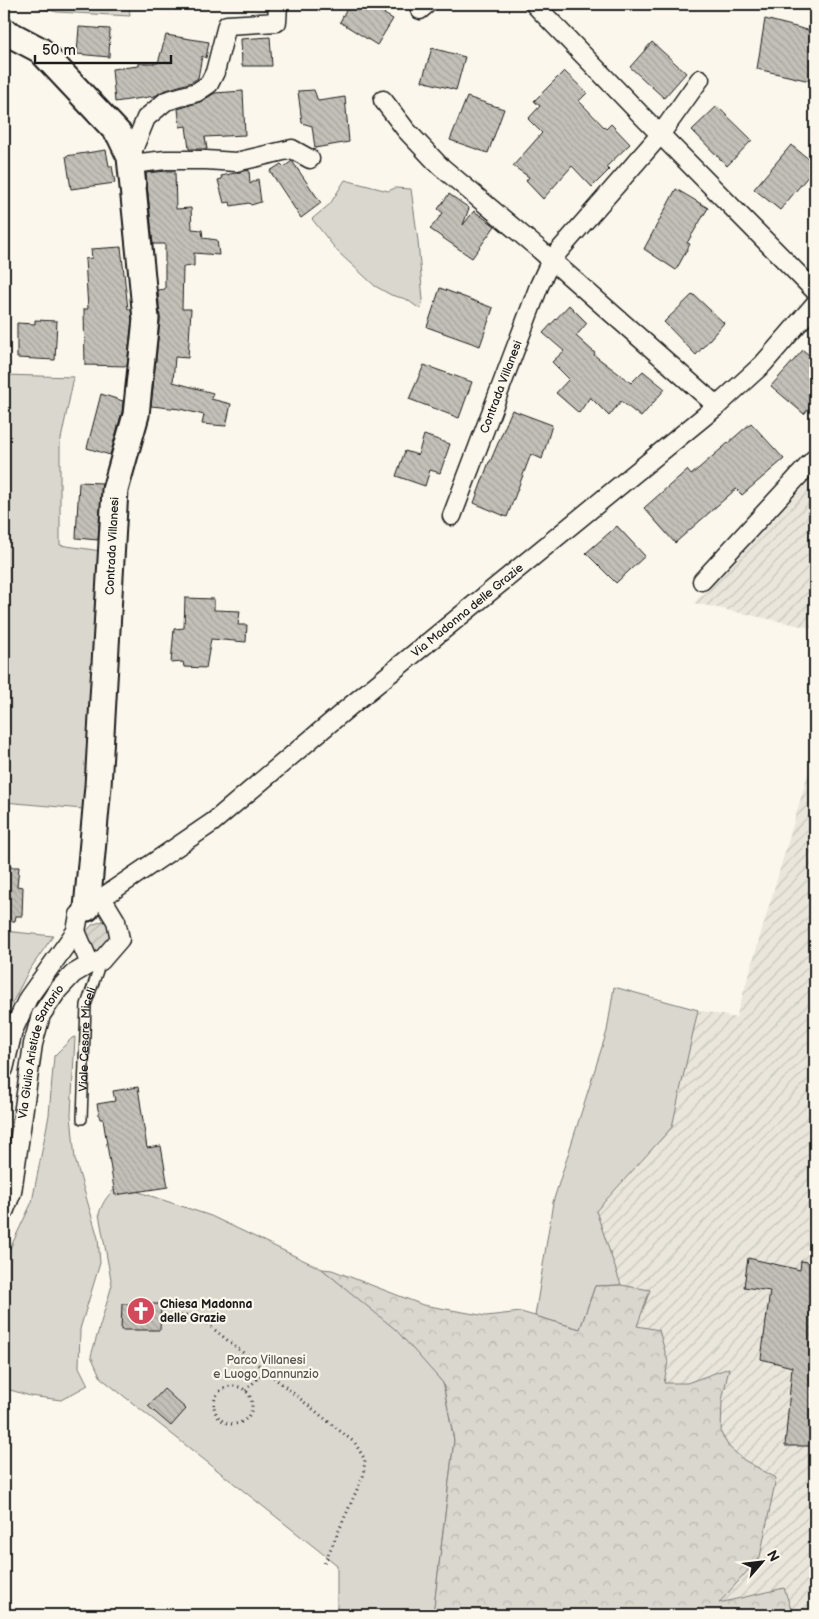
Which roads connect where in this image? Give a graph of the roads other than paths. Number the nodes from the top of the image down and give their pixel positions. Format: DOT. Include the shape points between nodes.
graph roads {
  1 [pos="278,4"];
  2 [pos="534,4"];
  3 [pos="4,31"];
  4 [pos="700,79"];
  5 [pos="383,100"];
  6 [pos="660,134"];
  7 [pos="310,159"];
  8 [pos="130,160"];
  9 [pos="551,260"];
  10 [pos="815,291"];
  11 [pos="815,305"];
  12 [pos="717,406"];
  13 [pos="815,458"];
  14 [pos="452,516"];
  15 [pos="702,581"];
  16 [pos="95,903"];
  17 [pos="76,931"];
  18 [pos="95,962"];
  19 [pos="4,1069"];
  20 [pos="82,1119"];
  21 [pos="4,1212"];
  1 -- 8 [label="street, Contrada Villanesi" via="277,22 227,25 209,84 196,92 166,101 146,118"];
  2 -- 6 [label="street"];
  3 -- 8 [label="street, Contrada Villanesi" via="40,50 119,134"];
  4 -- 6 [label="street, Contrada Villanesi"];
  5 -- 9 [label="street" via="439,165"];
  6 -- 9 [label="street, Contrada Villanesi"];
  6 -- 10 [label="street"];
  7 -- 8 [label="street" via="292,149 236,162"];
  8 -- 16 [label="street, Contrada Villanesi" via="146,319 136,415 115,490 98,786"];
  9 -- 12 [label="street"];
  9 -- 14 [label="street, Contrada Villanesi"];
  11 -- 12 [label="street, Via Madonna delle Grazie" via="763,364"];
  12 -- 16 [label="street, Via Madonna delle Grazie" via="213,822"];
  13 -- 15 [label="street"];
  16 -- 17 [label="street, Via Giulio Aristide Sartorio" via="79,915"];
  16 -- 18 [label="street, Via Giulio Aristide Sartorio" via="116,921 120,939"];
  17 -- 18 [label="street"];
  17 -- 19 [label="street, Via Giulio Aristide Sartorio" via="28,998 13,1031"];
  18 -- 20 [label="lane, Viale Cesare Miceli" via="86,1005"];
  18 -- 21 [label="street, Via Giulio Aristide Sartorio" via="73,974 41,1015 33,1044 12,1192"];
}
